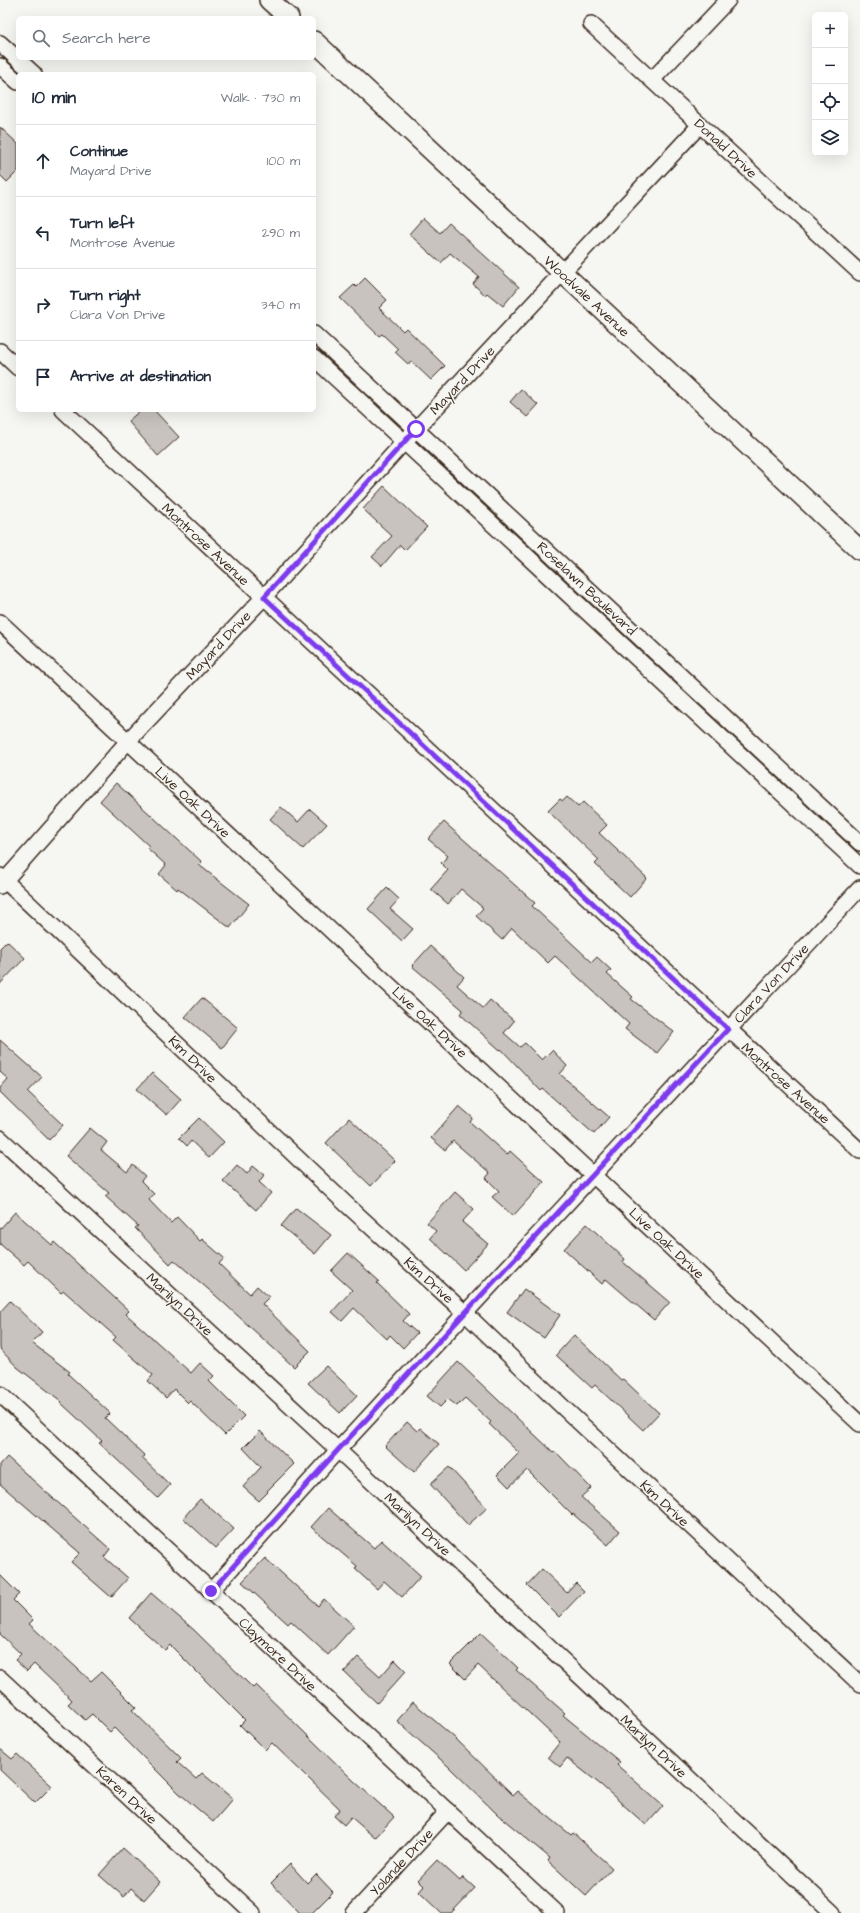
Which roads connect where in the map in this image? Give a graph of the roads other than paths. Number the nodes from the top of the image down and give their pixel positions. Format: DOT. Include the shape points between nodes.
graph roads {
  1 [pos="270,0"];
  2 [pos="728,0"];
  3 [pos="287,16"];
  4 [pos="591,24"];
  5 [pos="0,43"];
  6 [pos="316,43"];
  7 [pos="16,58"];
  8 [pos="18,60"];
  9 [pos="0,66"];
  10 [pos="31,72"];
  11 [pos="16,80"];
  12 [pos="652,80"];
  13 [pos="700,125"];
  14 [pos="562,272"];
  15 [pos="860,273"];
  16 [pos="316,336"];
  17 [pos="0,352"];
  18 [pos="316,360"];
  19 [pos="16,366"];
  20 [pos="65,412"];
  21 [pos="416,429"];
  22 [pos="404,442"];
  23 [pos="537,542"];
  24 [pos="860,550"];
  25 [pos="525,554"];
  26 [pos="264,597"];
  27 [pos="0,622"];
  28 [pos="649,646"];
  29 [pos="637,659"];
  30 [pos="128,741"];
  31 [pos="756,746"];
  32 [pos="744,758"];
  33 [pos="860,843"];
  34 [pos="860,866"];
  35 [pos="2,881"];
  36 [pos="860,888"];
  37 [pos="728,1029"];
  38 [pos="0,1138"];
  39 [pos="860,1151"];
  40 [pos="595,1175"];
  41 [pos="465,1313"];
  42 [pos="0,1394"];
  43 [pos="860,1424"];
  44 [pos="338,1450"];
  45 [pos="211,1591"];
  46 [pos="0,1678"];
  47 [pos="860,1684"];
  48 [pos="448,1811"];
  49 [pos="253,1913"];
  50 [pos="354,1913"];
  51 [pos="557,1913"];
  52 [pos="833,1913"];
  1 -- 3 [label="street"];
  2 -- 12 [label="street"];
  4 -- 12 [label="street, Donald Drive"];
  5 -- 7 [label="street"];
  6 -- 14 [label="street, Woodvale Avenue"];
  8 -- 10 [label="street"];
  9 -- 11 [label="street"];
  12 -- 13 [label="street, Donald Drive"];
  13 -- 14 [label="street, Mayard Drive"];
  13 -- 15 [label="street, Donald Drive"];
  14 -- 21 [label="street, Mayard Drive"];
  14 -- 24 [label="street, Woodvale Avenue"];
  16 -- 21 [label="street, Roselawn Boulevard"];
  17 -- 19 [label="street"];
  18 -- 22 [label="street, Roselawn Boulevard"];
  20 -- 26 [label="street, Montrose Avenue"];
  21 -- 22 [label="street, Mayard Drive"];
  21 -- 23 [label="street, Roselawn Boulevard"];
  22 -- 25 [label="street, Roselawn Boulevard"];
  22 -- 26 [label="street, Mayard Drive"];
  23 -- 25 [label="street"];
  23 -- 28 [label="street, Roselawn Boulevard"];
  25 -- 29 [label="street, Roselawn Boulevard"];
  26 -- 30 [label="street, Mayard Drive"];
  26 -- 37 [label="street, Montrose Avenue"];
  27 -- 30 [label="street, Live Oak Drive"];
  28 -- 29 [label="street"];
  28 -- 31 [label="street, Roselawn Boulevard"];
  29 -- 32 [label="street, Roselawn Boulevard"];
  30 -- 35 [label="street, Mayard Drive"];
  30 -- 40 [label="street, Live Oak Drive"];
  31 -- 32 [label="street"];
  31 -- 33 [label="street, Roselawn Boulevard"];
  32 -- 34 [label="street, Roselawn Boulevard"];
  35 -- 41 [label="street, Kim Drive"];
  36 -- 37 [label="street, Clara Von Drive"];
  37 -- 39 [label="street, Montrose Avenue"];
  37 -- 40 [label="street, Clara Von Drive"];
  38 -- 44 [label="street, Marilyn Drive"];
  40 -- 41 [label="street, Clara Von Drive"];
  40 -- 43 [label="street, Live Oak Drive"];
  41 -- 44 [label="street, Clara Von Drive"];
  41 -- 47 [label="street, Kim Drive"];
  42 -- 45 [label="street, Claymore Drive"];
  44 -- 45 [label="street, Clara Von Drive"];
  44 -- 52 [label="street, Marilyn Drive"];
  45 -- 48 [label="street, Claymore Drive"];
  46 -- 49 [label="street, Karen Drive"];
  48 -- 50 [label="street, Yolande Drive"];
  48 -- 51 [label="street, Claymore Drive"];
}
